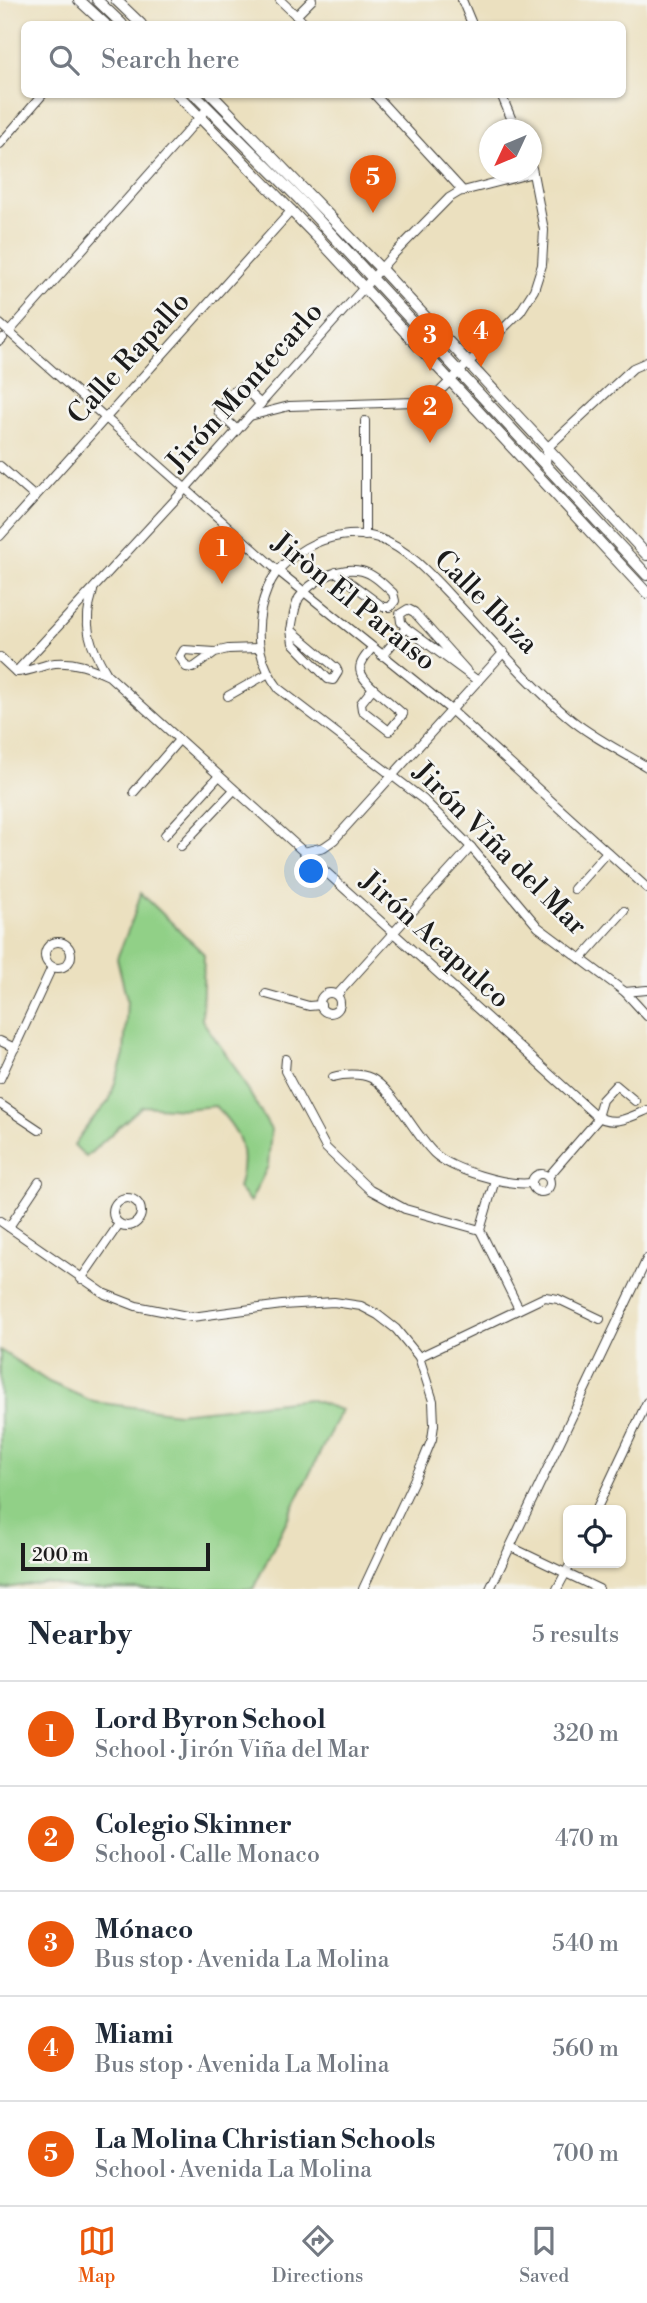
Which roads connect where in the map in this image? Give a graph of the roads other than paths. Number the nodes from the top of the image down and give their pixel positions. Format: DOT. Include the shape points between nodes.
graph roads {
  1 [pos="79,0"];
  2 [pos="97,0"];
  3 [pos="280,0"];
  4 [pos="312,0"];
  5 [pos="462,0"];
  6 [pos="117,2"];
  7 [pos="112,15"];
  8 [pos="296,16"];
  9 [pos="101,21"];
  10 [pos="107,21"];
  11 [pos="119,21"];
  12 [pos="138,21"];
  13 [pos="302,21"];
  14 [pos="471,21"];
  15 [pos="40,98"];
  16 [pos="181,98"];
  17 [pos="198,98"];
  18 [pos="215,98"];
  19 [pos="378,98"];
  20 [pos="503,98"];
  21 [pos="208,108"];
  22 [pos="200,117"];
  23 [pos="511,119"];
  24 [pos="0,144"];
  25 [pos="494,182"];
  26 [pos="534,182"];
  27 [pos="463,191"];
  28 [pos="292,210"];
  29 [pos="381,269"];
  30 [pos="373,279"];
  31 [pos="365,288"];
  32 [pos="0,324"];
  33 [pos="4,337"];
  34 [pos="647,362"];
  35 [pos="468,363"];
  36 [pos="459,372"];
  37 [pos="450,382"];
  38 [pos="261,404"];
  39 [pos="250,416"];
  40 [pos="105,418"];
  41 [pos="365,421"];
  42 [pos="237,430"];
  43 [pos="547,448"];
  44 [pos="0,466"];
  45 [pos="546,466"];
  46 [pos="185,489"];
  47 [pos="35,497"];
  48 [pos="0,536"];
  49 [pos="365,536"];
  50 [pos="647,555"];
  51 [pos="277,570"];
  52 [pos="336,572"];
  53 [pos="647,575"];
  54 [pos="94,587"];
  55 [pos="304,593"];
  56 [pos="647,593"];
  57 [pos="406,628"];
  58 [pos="291,630"];
  59 [pos="372,648"];
  60 [pos="258,649"];
  61 [pos="215,652"];
  62 [pos="504,652"];
  63 [pos="382,656"];
  64 [pos="0,657"];
  65 [pos="466,670"];
  66 [pos="16,672"];
  67 [pos="267,674"];
  68 [pos="109,676"];
  69 [pos="478,681"];
  70 [pos="373,688"];
  71 [pos="228,696"];
  72 [pos="451,710"];
  73 [pos="179,740"];
  74 [pos="647,767"];
  75 [pos="394,775"];
  76 [pos="219,776"];
  77 [pos="234,790"];
  78 [pos="134,792"];
  79 [pos="165,835"];
  80 [pos="181,846"];
  81 [pos="471,847"];
  82 [pos="304,852"];
  83 [pos="607,852"];
  84 [pos="647,888"];
  85 [pos="574,889"];
  86 [pos="624,911"];
  87 [pos="393,933"];
  88 [pos="581,959"];
  89 [pos="52,967"];
  90 [pos="647,989"];
  91 [pos="625,992"];
  92 [pos="265,994"];
  93 [pos="337,996"];
  94 [pos="321,1005"];
  95 [pos="647,1016"];
  96 [pos="0,1041"];
  97 [pos="15,1048"];
  98 [pos="286,1059"];
  99 [pos="1,1074"];
  100 [pos="333,1077"];
  101 [pos="635,1101"];
  102 [pos="0,1104"];
  103 [pos="647,1110"];
  104 [pos="598,1117"];
  105 [pos="39,1130"];
  106 [pos="548,1177"];
  107 [pos="495,1180"];
  108 [pos="39,1182"];
  109 [pos="531,1183"];
  110 [pos="0,1221"];
  111 [pos="119,1224"];
  112 [pos="9,1227"];
  113 [pos="480,1230"];
  114 [pos="647,1259"];
  115 [pos="81,1279"];
  116 [pos="519,1309"];
  117 [pos="600,1319"];
  118 [pos="419,1357"];
  119 [pos="647,1402"];
  120 [pos="647,1424"];
  121 [pos="633,1431"];
  122 [pos="598,1505"];
  123 [pos="510,1547"];
  124 [pos="568,1568"];
  125 [pos="565,1573"];
  126 [pos="363,1589"];
  127 [pos="490,1589"];
  128 [pos="557,1589"];
  129 [pos="599,1589"];
  1 -- 9 [label="main road"];
  2 -- 7 [label="main road"];
  3 -- 8 [label="street"];
  4 -- 8 [label="street"];
  5 -- 14 [label="street"];
  6 -- 7 [label="street"];
  6 -- 12 [label="main road"];
  7 -- 10 [label="street"];
  7 -- 11 [label="main road"];
  8 -- 13 [label="street"];
  15 -- 24 [label="street"];
  16 -- 22 [label="main road"];
  17 -- 21 [label="main road"];
  18 -- 29 [label="main road"];
  19 -- 27 [label="street"];
  20 -- 23 [label="street"];
  21 -- 22 [label="street"];
  21 -- 30 [label="main road"];
  22 -- 28 [label="main road"];
  22 -- 33 [label="street"];
  25 -- 27 [label="street, Jirón Montecarlo"];
  26 -- 35 [label="street" via="544,230 542,265 534,290 520,312"];
  27 -- 29 [label="street, Jirón Montecarlo" via="452,196"];
  28 -- 31 [label="main road"];
  28 -- 40 [label="street, Calle Rapallo"];
  29 -- 30 [label="street, Jirón Montecarlo"];
  29 -- 35 [label="main road"];
  30 -- 31 [label="street, Jirón Montecarlo"];
  30 -- 36 [label="main road"];
  31 -- 37 [label="main road"];
  31 -- 38 [label="street, Jirón Montecarlo"];
  32 -- 33 [label="street, Jiròn El Paraíso"];
  33 -- 40 [label="street, Jiròn El Paraíso"];
  34 -- 43 [label="street" via="633,368"];
  35 -- 36 [label="street"];
  35 -- 43 [label="main road"];
  36 -- 37 [label="street"];
  36 -- 45 [label="main road"];
  37 -- 39 [label="street" via="420,402 298,405"];
  37 -- 56 [label="main road"];
  38 -- 39 [label="street, Jirón Montecarlo"];
  38 -- 42 [label="street" via="242,387 220,406 220,414"];
  39 -- 42 [label="street, Jirón Montecarlo"];
  40 -- 46 [label="street, Jiròn El Paraíso"];
  40 -- 47 [label="street, Calle Rapallo"];
  41 -- 49 [label="street"];
  42 -- 46 [label="street, Jirón Montecarlo"];
  43 -- 45 [label="street"];
  43 -- 50 [label="main road"];
  44 -- 47 [label="street"];
  45 -- 53 [label="main road"];
  46 -- 51 [label="street, Jiròn El Paraíso"];
  46 -- 54 [label="street, Jirón Montecarlo"];
  47 -- 48 [label="street, Calle Rapallo"];
  49 -- 51 [label="street, Calle Ibiza" via="320,541"];
  49 -- 62 [label="street, Calle Ibiza" via="393,545 429,573"];
  51 -- 55 [label="street, Jiròn El Paraíso"];
  51 -- 60 [label="street, Jirón Viña del Mar" via="265,589"];
  52 -- 52 [label="street" via="383,607 395,601 393,593 370,575 355,570"];
  52 -- 55 [label="street"];
  54 -- 66 [label="street, Jirón Montecarlo"];
  54 -- 68 [label="street, Jirón Acapulco" via="88,632 92,651"];
  55 -- 58 [label="street" via="295,607"];
  55 -- 59 [label="street, Jiròn El Paraíso"];
  57 -- 63 [label="street"];
  57 -- 65 [label="street"];
  57 -- 65 [label="street" via="400,614 408,609"];
  58 -- 58 [label="street" via="293,643 332,680 336,668"];
  59 -- 63 [label="street, Jiròn El Paraíso"];
  59 -- 70 [label="street" via="359,668"];
  60 -- 61 [label="street"];
  60 -- 67 [label="street, Jirón Viña del Mar"];
  62 -- 69 [label="street"];
  62 -- 74 [label="street, Calle Ibiza" via="565,715"];
  63 -- 72 [label="street, Jiròn El Paraíso"];
  64 -- 66 [label="street"];
  65 -- 69 [label="street"];
  66 -- 68 [label="street, Jirón Acapulco" via="72,663"];
  67 -- 71 [label="street"];
  67 -- 75 [label="street, Jirón Viña del Mar" via="292,701"];
  68 -- 73 [label="street, Jirón Acapulco"];
  69 -- 72 [label="street"];
  70 -- 70 [label="street" via="403,714 389,731 360,707"];
  72 -- 75 [label="street"];
  72 -- 83 [label="street, Jiròn El Paraíso"];
  73 -- 76 [label="street, Jirón Acapulco"];
  73 -- 78 [label="street"];
  75 -- 81 [label="street, Jirón Viña del Mar"];
  75 -- 82 [label="street" via="330,843"];
  76 -- 77 [label="street, Jirón Acapulco"];
  76 -- 79 [label="street"];
  77 -- 80 [label="street"];
  77 -- 82 [label="street, Jirón Acapulco"];
  81 -- 87 [label="street"];
  81 -- 88 [label="street, Jirón Viña del Mar" via="538,927"];
  82 -- 87 [label="street, Jirón Acapulco"];
  83 -- 84 [label="street, Jiròn El Paraíso"];
  83 -- 85 [label="street"];
  86 -- 88 [label="street"];
  87 -- 93 [label="street"];
  87 -- 104 [label="street, Jirón Acapulco"];
  88 -- 91 [label="street, Jirón Viña del Mar"];
  89 -- 97 [label="street"];
  90 -- 91 [label="street"];
  91 -- 95 [label="street, Jirón Viña del Mar"];
  92 -- 94 [label="street"];
  93 -- 94 [label="street" via="326,994"];
  93 -- 94 [label="street" via="340,1004 335,1012 326,1012"];
  96 -- 97 [label="street"];
  97 -- 99 [label="street"];
  98 -- 113 [label="street" via="285,1071 326,1148 370,1190 405,1209"];
  100 -- 107 [label="street" via="370,1077 436,1155"];
  101 -- 104 [label="street" via="616,1085 602,1100"];
  102 -- 105 [label="street"];
  103 -- 104 [label="street" via="618,1121"];
  104 -- 106 [label="street"];
  106 -- 109 [label="street" via="538,1174"];
  106 -- 109 [label="street" via="549,1187 544,1192"];
  107 -- 109 [label="street"];
  107 -- 113 [label="street"];
  108 -- 112 [label="street"];
  110 -- 112 [label="street"];
  111 -- 115 [label="street"];
  112 -- 115 [label="street"];
  113 -- 116 [label="street"];
  114 -- 123 [label="street"];
  115 -- 118 [label="street" via="136,1306 192,1317 326,1302 361,1306 396,1329"];
  116 -- 117 [label="street" via="552,1297"];
  116 -- 118 [label="street"];
  118 -- 126 [label="street" via="433,1401 432,1438"];
  119 -- 121 [label="street"];
  120 -- 121 [label="street"];
  121 -- 122 [label="street"];
  123 -- 125 [label="street"];
  123 -- 127 [label="street"];
  124 -- 125 [label="street"];
  125 -- 128 [label="street"];
  125 -- 129 [label="street"];
}
